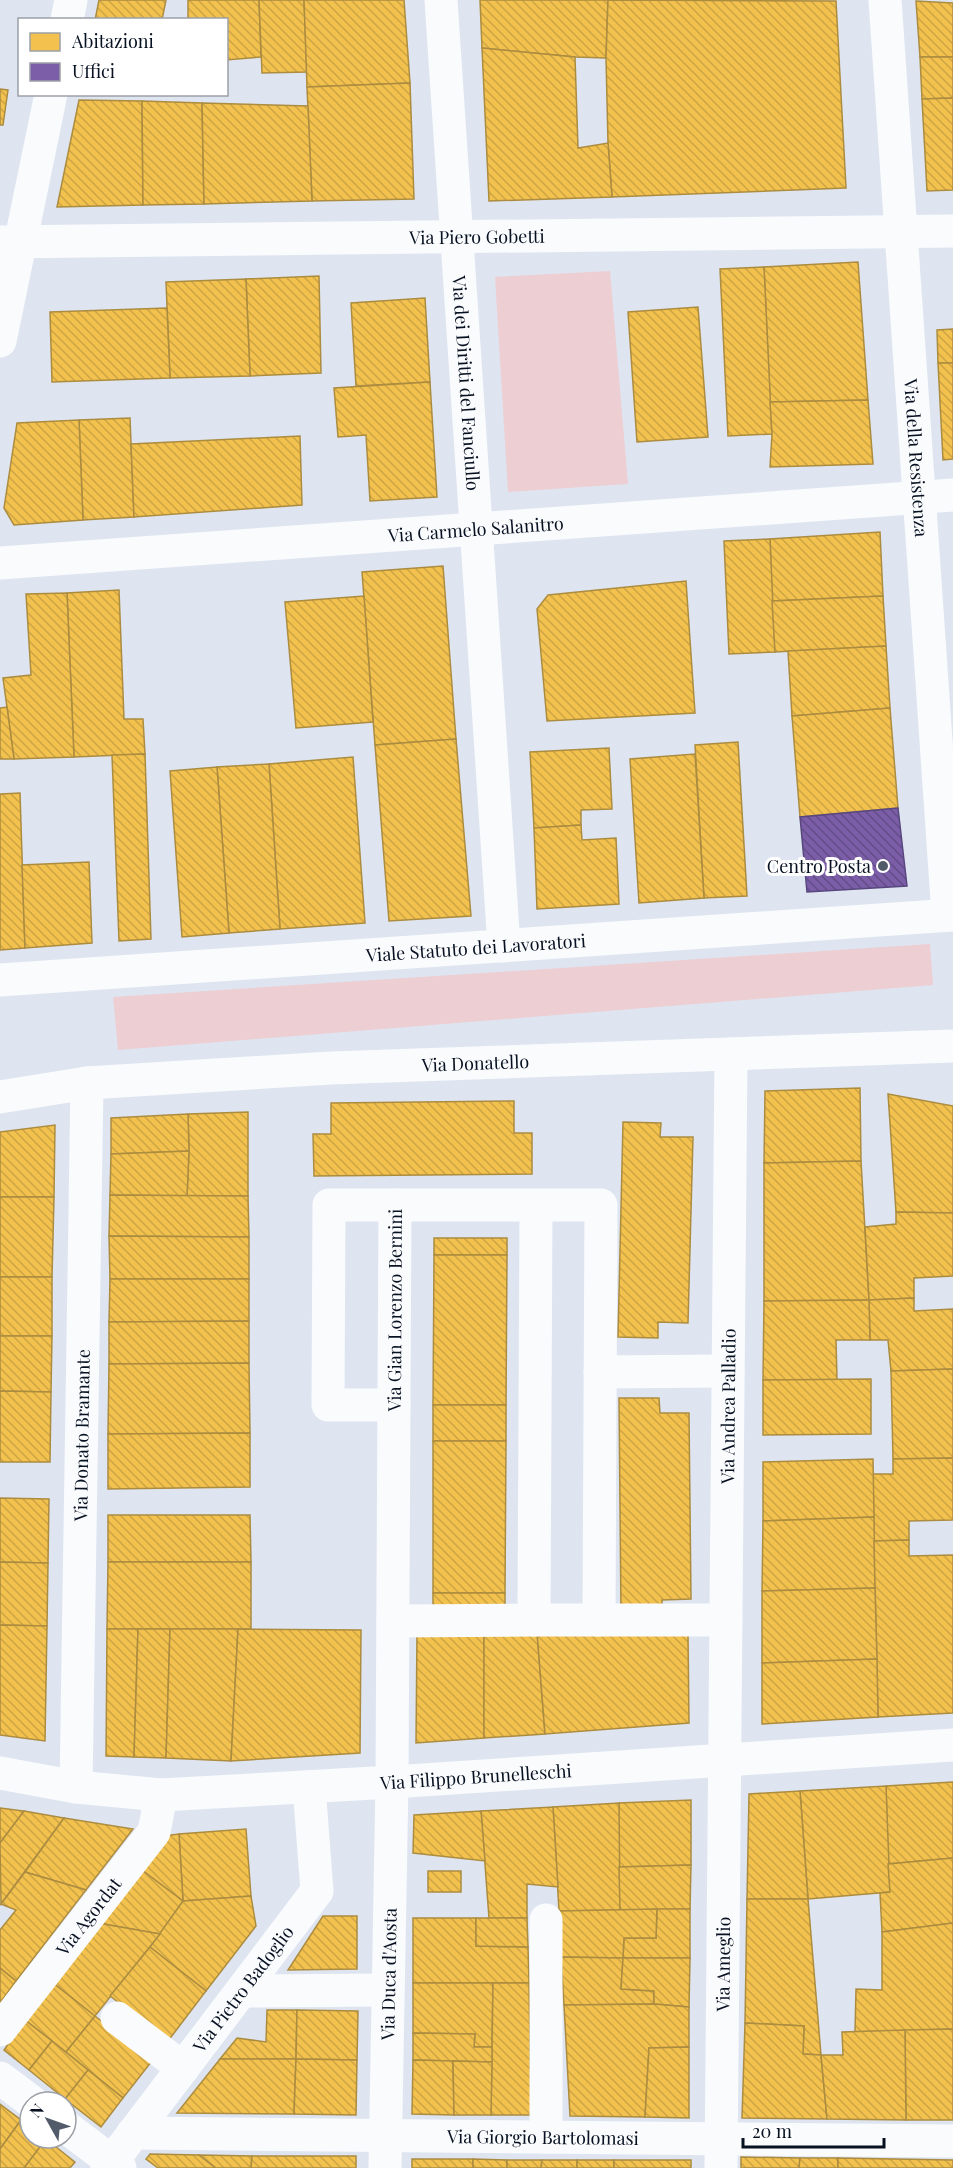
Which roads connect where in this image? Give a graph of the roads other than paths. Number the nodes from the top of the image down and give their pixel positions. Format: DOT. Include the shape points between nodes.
graph roads {
  1 [pos="71,0"];
  2 [pos="441,0"];
  3 [pos="885,0"];
  4 [pos="67,18"];
  5 [pos="50,96"];
  6 [pos="953,231"];
  7 [pos="901,232"];
  8 [pos="458,238"];
  9 [pos="9,243"];
  10 [pos="0,341"];
  11 [pos="953,495"];
  12 [pos="919,497"];
  13 [pos="476,528"];
  14 [pos="0,563"];
  15 [pos="951,915"];
  16 [pos="504,946"];
  17 [pos="0,980"];
  18 [pos="953,1046"];
  19 [pos="731,1054"];
  20 [pos="87,1083"];
  21 [pos="0,1097"];
  22 [pos="395,1205"];
  23 [pos="536,1206"];
  24 [pos="728,1371"];
  25 [pos="600,1372"];
  26 [pos="394,1405"];
  27 [pos="534,1620"];
  28 [pos="599,1620"];
  29 [pos="726,1620"];
  30 [pos="393,1621"];
  31 [pos="953,1746"];
  32 [pos="724,1759"];
  33 [pos="0,1773"];
  34 [pos="392,1782"];
  35 [pos="76,1787"];
  36 [pos="309,1787"];
  37 [pos="161,1795"];
  38 [pos="546,1920"];
  39 [pos="388,1990"];
  40 [pos="242,1991"];
  41 [pos="117,2018"];
  42 [pos="0,2030"];
  43 [pos="183,2068"];
  44 [pos="0,2078"];
  45 [pos="18,2092"];
  46 [pos="133,2133"];
  47 [pos="385,2135"];
  48 [pos="78,2137"];
  49 [pos="546,2137"];
  50 [pos="953,2141"];
  51 [pos="721,2153"];
  52 [pos="113,2166"];
  53 [pos="385,2168"];
  1 -- 4 [label="street"];
  2 -- 8 [label="street, Via dei Diritti del Fanciullo"];
  3 -- 7 [label="street, Via della Resistenza"];
  5 -- 9 [label="street"];
  6 -- 7 [label="street, Via Piero Gobetti"];
  7 -- 8 [label="street, Via Piero Gobetti"];
  7 -- 12 [label="street, Via della Resistenza"];
  8 -- 9 [label="street, Via Piero Gobetti"];
  8 -- 13 [label="street, Via dei Diritti del Fanciullo"];
  9 -- 10 [label="street"];
  11 -- 12 [label="street, Via Carmelo Salanitro"];
  12 -- 13 [label="street, Via Carmelo Salanitro"];
  12 -- 15 [label="street, Via della Resistenza"];
  13 -- 14 [label="street, Via Carmelo Salanitro"];
  13 -- 16 [label="street, Via dei Diritti del Fanciullo"];
  15 -- 16 [label="street, Viale Statuto dei Lavoratori"];
  16 -- 17 [label="street, Viale Statuto dei Lavoratori"];
  18 -- 19 [label="street, Via Donatello"];
  19 -- 20 [label="street, Via Donatello" via="330,1068"];
  19 -- 24 [label="street, Via Andrea Palladio"];
  20 -- 21 [label="street, Via Donatello"];
  20 -- 35 [label="street, Via Donato Bramante"];
  22 -- 23 [label="street, Via Gian Lorenzo Bernini"];
  22 -- 26 [label="street, Via Gian Lorenzo Bernini"];
  22 -- 26 [label="street" via="329,1205 328,1405"];
  23 -- 25 [label="street, Via Gian Lorenzo Bernini" via="601,1205"];
  23 -- 27 [label="street"];
  24 -- 25 [label="street"];
  24 -- 29 [label="street, Via Andrea Palladio"];
  25 -- 28 [label="street, Via Gian Lorenzo Bernini"];
  26 -- 30 [label="street, Via Gian Lorenzo Bernini"];
  27 -- 28 [label="street"];
  27 -- 30 [label="street"];
  28 -- 29 [label="street"];
  29 -- 32 [label="street, Via Andrea Palladio"];
  30 -- 34 [label="street, Via Gian Lorenzo Bernini"];
  31 -- 32 [label="street, Via Filippo Brunelleschi"];
  32 -- 34 [label="street, Via Filippo Brunelleschi"];
  32 -- 51 [label="street, Via Ameglio"];
  33 -- 35 [label="street, Via Filippo Brunelleschi"];
  34 -- 36 [label="street, Via Filippo Brunelleschi"];
  34 -- 39 [label="street, Via Duca d'Aosta"];
  35 -- 37 [label="street, Via Filippo Brunelleschi"];
  36 -- 37 [label="street, Via Filippo Brunelleschi"];
  36 -- 40 [label="street, Via Pietro Badoglio" via="317,1892"];
  37 -- 42 [label="street, Via Agordat" via="154,1832"];
  38 -- 49 [label="street"];
  39 -- 40 [label="street"];
  39 -- 47 [label="street, Via Duca d'Aosta"];
  40 -- 43 [label="street, Via Pietro Badoglio"];
  41 -- 43 [label="street"];
  43 -- 46 [label="street, Via Pietro Badoglio"];
  44 -- 45 [label="street"];
  46 -- 47 [label="street, Via Giorgio Bartolomasi"];
  46 -- 52 [label="street, Via Pietro Badoglio"];
  47 -- 49 [label="street, Via Giorgio Bartolomasi"];
  47 -- 53 [label="street, Via Duca d'Aosta"];
  48 -- 52 [label="street"];
  49 -- 51 [label="street, Via Giorgio Bartolomasi"];
  50 -- 51 [label="street, Via Giorgio Bartolomasi"];
}
